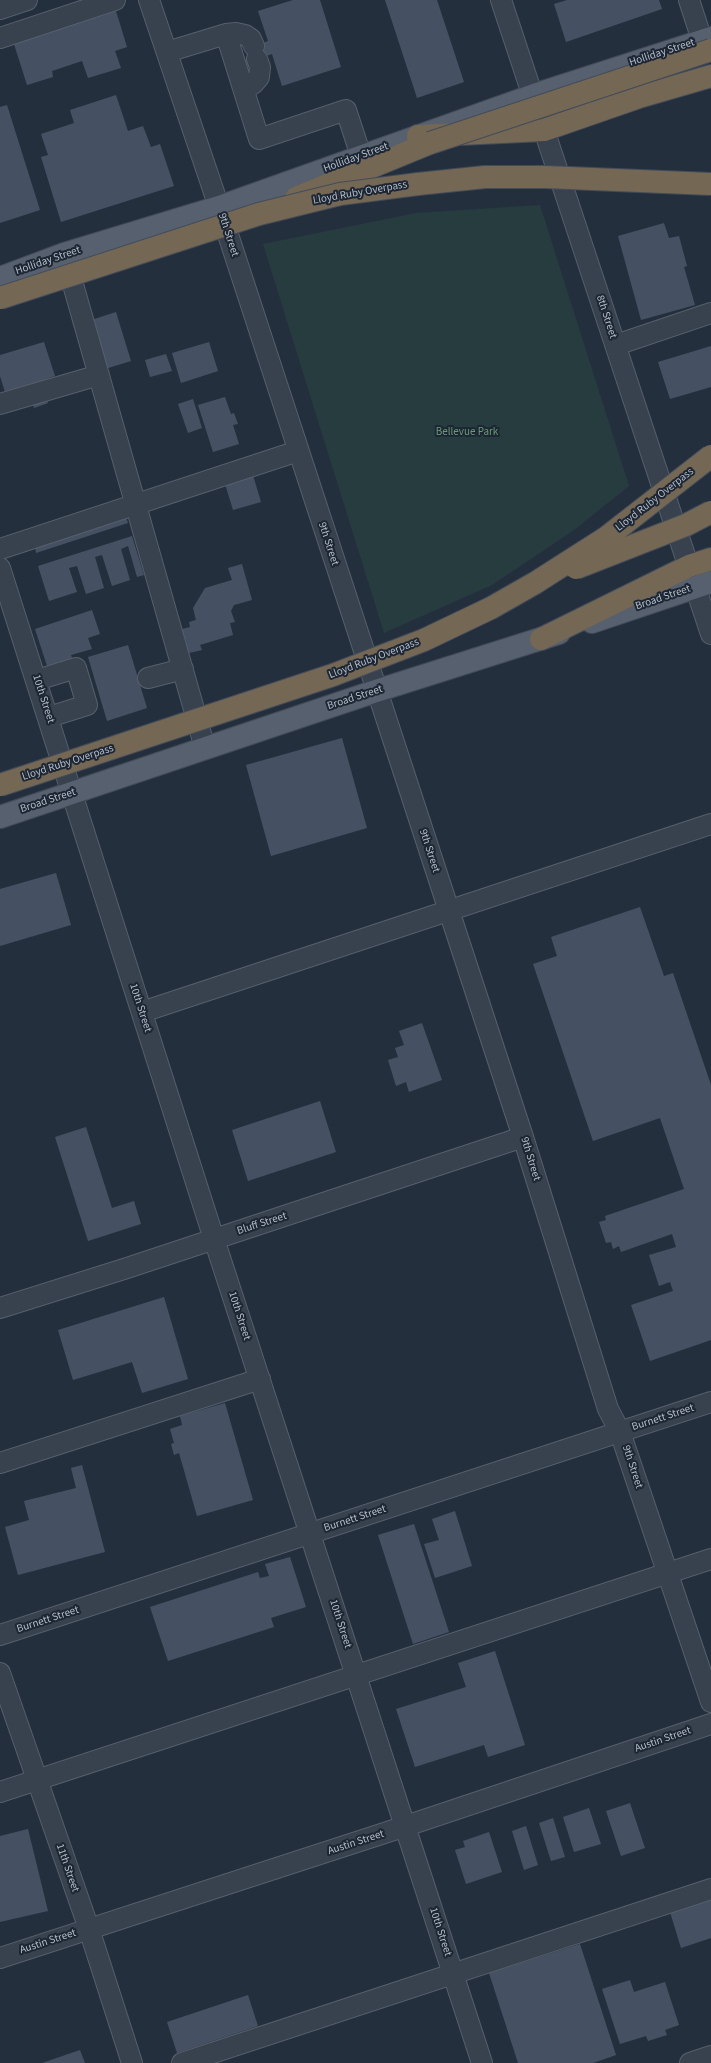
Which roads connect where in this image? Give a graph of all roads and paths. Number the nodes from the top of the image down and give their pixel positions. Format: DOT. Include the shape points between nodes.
graph roads {
  1 [pos="27,0"];
  2 [pos="115,0"];
  3 [pos="149,0"];
  4 [pos="689,0"];
  5 [pos="508,2"];
  6 [pos="0,9"];
  7 [pos="226,34"];
  8 [pos="0,38"];
  9 [pos="708,43"];
  10 [pos="167,52"];
  11 [pos="711,76"];
  12 [pos="244,89"];
  13 [pos="534,95"];
  14 [pos="544,130"];
  15 [pos="418,136"];
  16 [pos="361,156"];
  17 [pos="711,184"];
  18 [pos="219,207"];
  19 [pos="259,214"];
  20 [pos="64,254"];
  21 [pos="0,278"];
  22 [pos="0,298"];
  23 [pos="711,313"];
  24 [pos="616,345"];
  25 [pos="98,375"];
  26 [pos="0,404"];
  27 [pos="298,451"];
  28 [pos="711,456"];
  29 [pos="136,504"];
  30 [pos="711,512"];
  31 [pos="0,549"];
  32 [pos="711,559"];
  33 [pos="689,566"];
  34 [pos="0,568"];
  35 [pos="535,584"];
  36 [pos="703,584"];
  37 [pos="711,634"];
  38 [pos="541,639"];
  39 [pos="183,669"];
  40 [pos="148,678"];
  41 [pos="37,680"];
  42 [pos="376,691"];
  43 [pos="49,717"];
  44 [pos="205,748"];
  45 [pos="0,785"];
  46 [pos="72,793"];
  47 [pos="0,817"];
  48 [pos="711,824"];
  49 [pos="449,911"];
  50 [pos="142,1012"];
  51 [pos="523,1137"];
  52 [pos="214,1239"];
  53 [pos="0,1308"];
  54 [pos="260,1379"];
  55 [pos="711,1402"];
  56 [pos="620,1432"];
  57 [pos="0,1463"];
  58 [pos="310,1534"];
  59 [pos="711,1559"];
  60 [pos="667,1573"];
  61 [pos="0,1635"];
  62 [pos="0,1673"];
  63 [pos="356,1675"];
  64 [pos="711,1702"];
  65 [pos="711,1724"];
  66 [pos="37,1780"];
  67 [pos="0,1792"];
  68 [pos="406,1826"];
  69 [pos="711,1889"];
  70 [pos="89,1929"];
  71 [pos="0,1958"];
  72 [pos="453,1974"];
  73 [pos="711,2056"];
  74 [pos="132,2063"];
  75 [pos="182,2063"];
  76 [pos="482,2063"];
  77 [pos="690,2063"];
  1 -- 6 [label="street"];
  2 -- 8 [label="street"];
  3 -- 10 [label="street, 9th Street"];
  4 -- 9 [label="street"];
  5 -- 13 [label="street, 8th Street"];
  7 -- 10 [label="street"];
  7 -- 12 [label="street"];
  7 -- 12 [label="street" via="236,33 251,38 256,53 260,67 259,77"];
  9 -- 13 [label="main road, Holliday Street"];
  9 -- 19 [label="highway, bridge" via="430,143"];
  10 -- 18 [label="street, 9th Street"];
  11 -- 14 [label="highway" via="639,97"];
  12 -- 16 [label="street" via="259,139 346,110"];
  13 -- 14 [label="street, 8th Street"];
  13 -- 15 [label="main road, Holliday Street"];
  14 -- 15 [label="highway"];
  14 -- 24 [label="street, 8th Street"];
  15 -- 16 [label="main road, Holliday Street"];
  16 -- 18 [label="main road, Holliday Street"];
  17 -- 19 [label="highway, Lloyd Ruby Overpass, bridge" via="560,177 485,177 340,194"];
  18 -- 20 [label="main road, Holliday Street"];
  18 -- 27 [label="street, 9th Street"];
  19 -- 22 [label="highway, Lloyd Ruby Overpass, bridge"];
  20 -- 21 [label="main road, Holliday Street"];
  20 -- 25 [label="street"];
  23 -- 24 [label="street"];
  24 -- 33 [label="street, 8th Street"];
  25 -- 26 [label="street"];
  25 -- 29 [label="street"];
  27 -- 29 [label="street"];
  27 -- 42 [label="street, 9th Street"];
  28 -- 35 [label="highway, Lloyd Ruby Overpass, bridge" via="606,537"];
  29 -- 31 [label="street"];
  29 -- 39 [label="street"];
  30 -- 35 [label="highway, bridge" via="686,525"];
  32 -- 33 [label="highway"];
  33 -- 36 [label="street, 8th Street"];
  33 -- 38 [label="highway"];
  34 -- 41 [label="street, 10th Street"];
  35 -- 45 [label="highway, Lloyd Ruby Overpass, bridge" via="424,640 333,675"];
  36 -- 37 [label="street, 8th Street"];
  36 -- 38 [label="main road, Broad Street"];
  38 -- 42 [label="main road, Broad Street"];
  39 -- 40 [label="street"];
  39 -- 44 [label="street"];
  41 -- 43 [label="street, 10th Street"];
  41 -- 43 [label="street" via="76,668 87,705"];
  42 -- 44 [label="main road, Broad Street"];
  42 -- 49 [label="street, 9th Street"];
  43 -- 46 [label="street, 10th Street"];
  44 -- 46 [label="main road, Broad Street"];
  46 -- 47 [label="main road, Broad Street"];
  46 -- 50 [label="street, 10th Street"];
  48 -- 49 [label="street"];
  49 -- 50 [label="street"];
  49 -- 51 [label="street, 9th Street"];
  50 -- 52 [label="street, 10th Street"];
  51 -- 52 [label="street, Bluff Street"];
  51 -- 56 [label="street, 9th Street" via="608,1409"];
  52 -- 53 [label="street, Bluff Street"];
  52 -- 54 [label="street, 10th Street"];
  54 -- 57 [label="street"];
  54 -- 58 [label="street, 10th Street"];
  55 -- 56 [label="street, Burnett Street"];
  56 -- 58 [label="street, Burnett Street"];
  56 -- 60 [label="street, 9th Street"];
  58 -- 61 [label="street, Burnett Street"];
  58 -- 63 [label="street, 10th Street"];
  59 -- 60 [label="street"];
  60 -- 63 [label="street"];
  60 -- 64 [label="street, 9th Street"];
  62 -- 66 [label="street, 11th Street"];
  63 -- 66 [label="street"];
  63 -- 68 [label="street, 10th Street"];
  65 -- 68 [label="street, Austin Street"];
  66 -- 67 [label="street"];
  66 -- 70 [label="street, 11th Street"];
  68 -- 70 [label="street, Austin Street"];
  68 -- 72 [label="street, 10th Street"];
  69 -- 72 [label="street"];
  70 -- 71 [label="street, Austin Street"];
  70 -- 74 [label="street, 11th Street"];
  72 -- 75 [label="street"];
  72 -- 76 [label="street, 10th Street"];
  73 -- 77 [label="street"];
}
